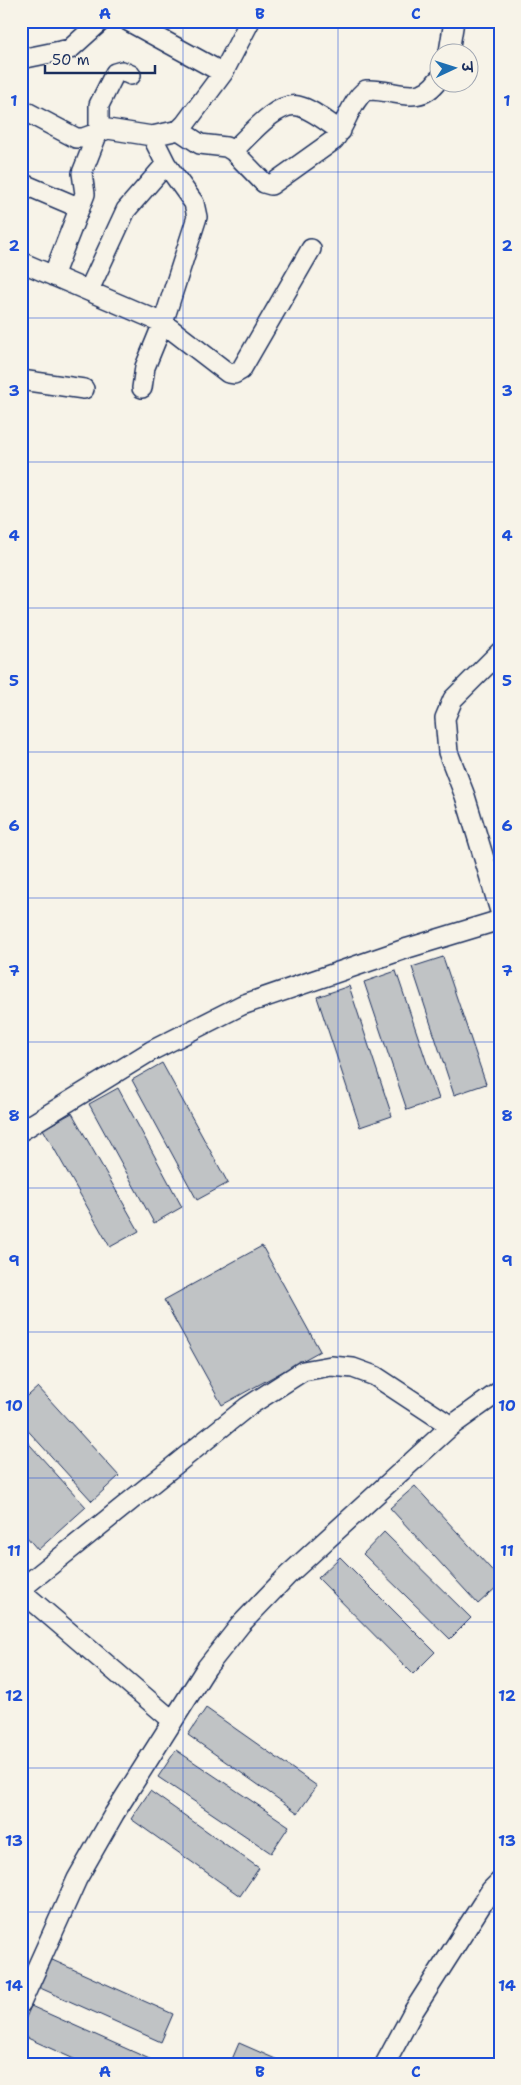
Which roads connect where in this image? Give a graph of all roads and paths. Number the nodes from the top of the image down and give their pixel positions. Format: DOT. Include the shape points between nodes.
graph roads {
  1 [pos="101,21"];
  2 [pos="128,21"];
  3 [pos="250,21"];
  4 [pos="454,21"];
  5 [pos="451,42"];
  6 [pos="21,59"];
  7 [pos="223,73"];
  8 [pos="131,75"];
  9 [pos="428,90"];
  10 [pos="21,109"];
  11 [pos="99,130"];
  12 [pos="179,130"];
  13 [pos="341,131"];
  14 [pos="152,136"];
  15 [pos="233,151"];
  16 [pos="166,164"];
  17 [pos="21,183"];
  18 [pos="80,208"];
  19 [pos="311,249"];
  20 [pos="21,262"];
  21 [pos="53,276"];
  22 [pos="88,290"];
  23 [pos="163,323"];
  24 [pos="21,380"];
  25 [pos="142,388"];
  26 [pos="84,389"];
  27 [pos="500,652"];
  28 [pos="500,911"];
  29 [pos="500,920"];
  30 [pos="21,1131"];
  31 [pos="500,1391"];
  32 [pos="451,1426"];
  33 [pos="21,1590"];
  34 [pos="173,1721"];
  35 [pos="500,1881"];
  36 [pos="21,2003"];
  37 [pos="385,2064"];
  1 -- 6 [label="street" via="70,49"];
  2 -- 7 [label="street"];
  3 -- 7 [label="street"];
  4 -- 5 [label="street"];
  7 -- 12 [label="street"];
  8 -- 11 [label="street" via="118,71 113,77 99,106"];
  9 -- 13 [label="street" via="414,96 366,90 360,94"];
  10 -- 11 [label="street" via="76,138 90,136"];
  11 -- 14 [label="street"];
  11 -- 18 [label="street" via="82,173 86,189"];
  12 -- 14 [label="street"];
  12 -- 15 [label="street" via="200,144"];
  13 -- 15 [label="street" via="303,108 288,105 276,111"];
  13 -- 15 [label="street" via="323,149 271,185"];
  14 -- 16 [label="street"];
  16 -- 22 [label="street" via="126,210"];
  16 -- 23 [label="street" via="194,203 197,217"];
  17 -- 18 [label="street"];
  18 -- 21 [label="street"];
  19 -- 23 [label="street" via="241,370 234,374 228,373"];
  20 -- 21 [label="street"];
  21 -- 22 [label="street"];
  22 -- 23 [label="street"];
  23 -- 25 [label="street" via="145,367"];
  24 -- 26 [label="street"];
  27 -- 28 [label="street" via="453,700 445,718 448,752"];
  29 -- 30 [label="street" via="242,1005 151,1051"];
  31 -- 32 [label="street"];
  32 -- 33 [label="street" via="375,1376 353,1368 331,1366 303,1371 247,1407"];
  32 -- 34 [label="street" via="288,1575 248,1617 208,1667"];
  33 -- 34 [label="street"];
  34 -- 36 [label="street" via="77,1879"];
  35 -- 37 [label="street" via="491,1890 413,2012"];
}
